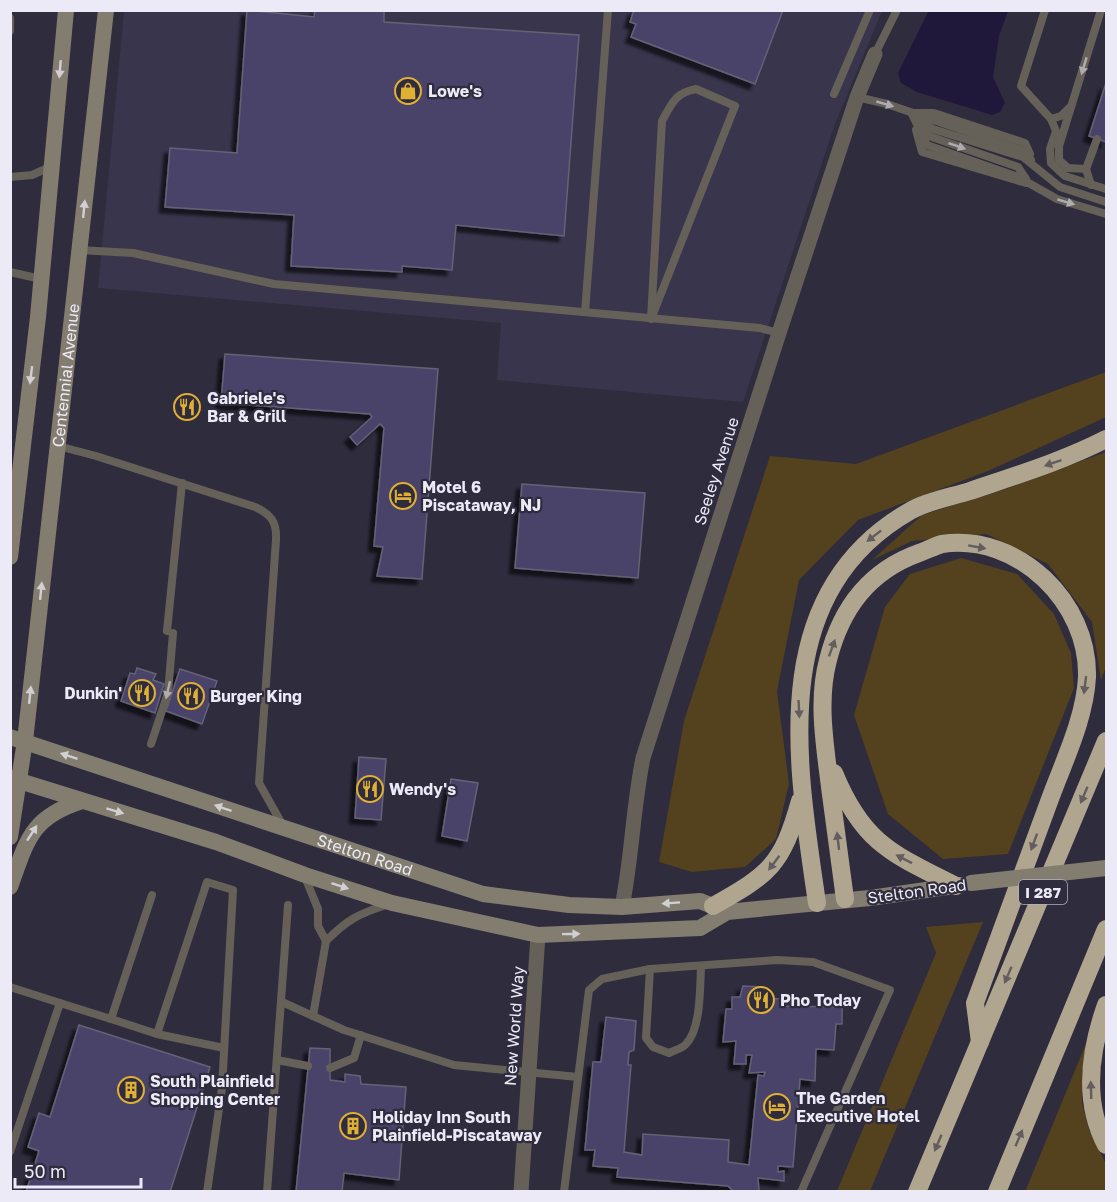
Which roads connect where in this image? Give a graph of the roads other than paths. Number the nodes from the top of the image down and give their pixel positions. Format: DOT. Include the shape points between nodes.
graph roads {
  1 [pos="66,10"];
  2 [pos="106,10"];
  3 [pos="608,10"];
  4 [pos="870,10"];
  5 [pos="897,10"];
  6 [pos="1045,10"];
  7 [pos="1101,10"];
  8 [pos="10,18"];
  9 [pos="10,31"];
  10 [pos="875,54"];
  11 [pos="834,94"];
  12 [pos="857,98"];
  13 [pos="1072,104"];
  14 [pos="912,114"];
  15 [pos="1051,119"];
  16 [pos="1097,139"];
  17 [pos="51,167"];
  18 [pos="1038,168"];
  19 [pos="1086,169"];
  20 [pos="10,177"];
  21 [pos="1029,184"];
  22 [pos="1091,186"];
  23 [pos="1107,189"];
  24 [pos="1107,202"];
  25 [pos="1107,214"];
  26 [pos="79,250"];
  27 [pos="10,272"];
  28 [pos="41,279"];
  29 [pos="585,312"];
  30 [pos="651,319"];
  31 [pos="779,333"];
  32 [pos="1107,439"];
  33 [pos="58,446"];
  34 [pos="182,483"];
  35 [pos="10,557"];
  36 [pos="18,739"];
  37 [pos="1107,741"];
  38 [pos="151,744"];
  39 [pos="826,754"];
  40 [pos="15,780"];
  41 [pos="803,790"];
  42 [pos="82,801"];
  43 [pos="284,828"];
  44 [pos="10,837"];
  45 [pos="1107,868"];
  46 [pos="305,875"];
  47 [pos="964,884"];
  48 [pos="10,887"];
  49 [pos="152,896"];
  50 [pos="845,899"];
  51 [pos="392,903"];
  52 [pos="817,903"];
  53 [pos="288,905"];
  54 [pos="622,906"];
  55 [pos="720,909"];
  56 [pos="1107,929"];
  57 [pos="538,935"];
  58 [pos="326,941"];
  59 [pos="701,966"];
  60 [pos="650,969"];
  61 [pos="10,987"];
  62 [pos="282,1002"];
  63 [pos="60,1003"];
  64 [pos="1107,1005"];
  65 [pos="313,1016"];
  66 [pos="111,1019"];
  67 [pos="157,1034"];
  68 [pos="362,1035"];
  69 [pos="980,1042"];
  70 [pos="224,1048"];
  71 [pos="277,1060"];
  72 [pos="308,1066"];
  73 [pos="330,1068"];
  74 [pos="529,1072"];
  75 [pos="578,1077"];
  76 [pos="1107,1145"];
  77 [pos="10,1152"];
  78 [pos="207,1191"];
  79 [pos="267,1191"];
  80 [pos="521,1191"];
  81 [pos="564,1191"];
  82 [pos="801,1191"];
  83 [pos="917,1191"];
  84 [pos="996,1191"];
  1 -- 17 [label="main road, Centennial Avenue, one-way"];
  26 -- 2 [label="main road, Centennial Avenue, one-way"];
  3 -- 29 [label="lane"];
  4 -- 11 [label="lane"];
  5 -- 10 [label="lane"];
  6 -- 15 [label="lane" via="1021,86"];
  7 -- 13 [label="lane, one-way"];
  8 -- 9 [label="lane"];
  10 -- 12 [label="street, Seeley Avenue"];
  12 -- 14 [label="lane, one-way"];
  12 -- 31 [label="street, Seeley Avenue"];
  13 -- 15 [label="lane" via="1061,116"];
  13 -- 19 [label="lane" via="1059,146 1059,160 1068,168"];
  14 -- 18 [label="lane" via="933,129 1023,158"];
  14 -- 18 [label="lane" via="934,112 1025,143"];
  14 -- 21 [label="lane, one-way" via="930,136 1017,167"];
  14 -- 21 [label="lane" via="922,152"];
  15 -- 22 [label="lane" via="1056,131 1050,149 1051,163 1065,176"];
  16 -- 19 [label="lane"];
  17 -- 20 [label="lane" via="32,175"];
  17 -- 28 [label="main road, Centennial Avenue"];
  18 -- 24 [label="lane" via="1060,187"];
  19 -- 22 [label="lane"];
  21 -- 25 [label="lane, one-way" via="1057,200"];
  22 -- 23 [label="lane"];
  26 -- 29 [label="lane" via="133,253 274,284"];
  26 -- 33 [label="main road, Centennial Avenue"];
  27 -- 28 [label="lane"];
  28 -- 35 [label="main road, Centennial Avenue, one-way"];
  29 -- 30 [label="lane"];
  30 -- 30 [label="lane" via="735,106 696,89 682,92 662,121"];
  30 -- 31 [label="lane"];
  31 -- 54 [label="street, Seeley Avenue" via="643,758 634,804 631,864"];
  32 -- 41 [label="highway, one-way" via="1071,457 912,510 868,539 829,589 808,640 798,697"];
  33 -- 34 [label="lane"];
  36 -- 33 [label="main road, Centennial Avenue, one-way"];
  34 -- 38 [label="lane, one-way" via="168,693"];
  34 -- 43 [label="lane" via="267,512 277,527 259,783"];
  36 -- 40 [label="main road, Centennial Avenue"];
  43 -- 36 [label="main road, Stelton Road, one-way"];
  37 -- 69 [label="highway, I 287, one-way"];
  47 -- 39 [label="highway, one-way" via="901,858 872,836 839,785"];
  50 -- 39 [label="highway, one-way"];
  39 -- 69 [label="highway, one-way" via="822,713 831,651 841,622 857,597 894,562 942,544 993,550 1013,557 1051,583 1074,616 1086,657 1082,707 975,1003"];
  40 -- 42 [label="main road, Stelton Road"];
  40 -- 44 [label="main road, Centennial Avenue"];
  41 -- 52 [label="highway"];
  41 -- 55 [label="highway, one-way" via="790,839 773,866"];
  42 -- 46 [label="main road, Stelton Road, one-way" via="216,842"];
  48 -- 42 [label="main road, one-way" via="32,831 46,816"];
  43 -- 54 [label="main road, Stelton Road" via="483,894 541,903"];
  45 -- 47 [label="main road, Stelton Road, bridge"];
  46 -- 51 [label="main road, Stelton Road, one-way"];
  46 -- 58 [label="lane" via="318,909 318,926"];
  47 -- 50 [label="main road, Stelton Road"];
  49 -- 66 [label="lane"];
  50 -- 52 [label="main road, Stelton Road"];
  51 -- 57 [label="main road, Stelton Road"];
  51 -- 58 [label="lane" via="346,921"];
  52 -- 55 [label="main road, Stelton Road"];
  53 -- 62 [label="lane"];
  55 -- 54 [label="main road, Stelton Road, one-way" via="700,901"];
  57 -- 55 [label="main road, Stelton Road, one-way" via="700,928"];
  84 -- 56 [label="highway, one-way"];
  57 -- 74 [label="street, New World Way"];
  58 -- 65 [label="lane"];
  59 -- 60 [label="lane"];
  59 -- 60 [label="lane" via="693,1035 684,1046 669,1053 653,1047 646,1038"];
  59 -- 82 [label="lane" via="777,960 813,962 890,990"];
  60 -- 75 [label="lane" via="602,979 589,990"];
  61 -- 63 [label="lane"];
  62 -- 65 [label="lane"];
  62 -- 71 [label="lane"];
  63 -- 66 [label="lane"];
  63 -- 77 [label="lane"];
  76 -- 64 [label="highway, one-way" via="1096,1123 1091,1099 1091,1073"];
  65 -- 68 [label="lane"];
  66 -- 67 [label="lane"];
  67 -- 70 [label="lane"];
  67 -- 70 [label="lane" via="207,882 233,890"];
  68 -- 73 [label="lane" via="354,1058"];
  68 -- 74 [label="lane" via="454,1065"];
  69 -- 83 [label="highway, I 287, one-way"];
  70 -- 78 [label="lane"];
  71 -- 72 [label="lane"];
  71 -- 79 [label="lane"];
  74 -- 75 [label="lane"];
  74 -- 80 [label="street, New World Way"];
  75 -- 81 [label="lane"];
}
